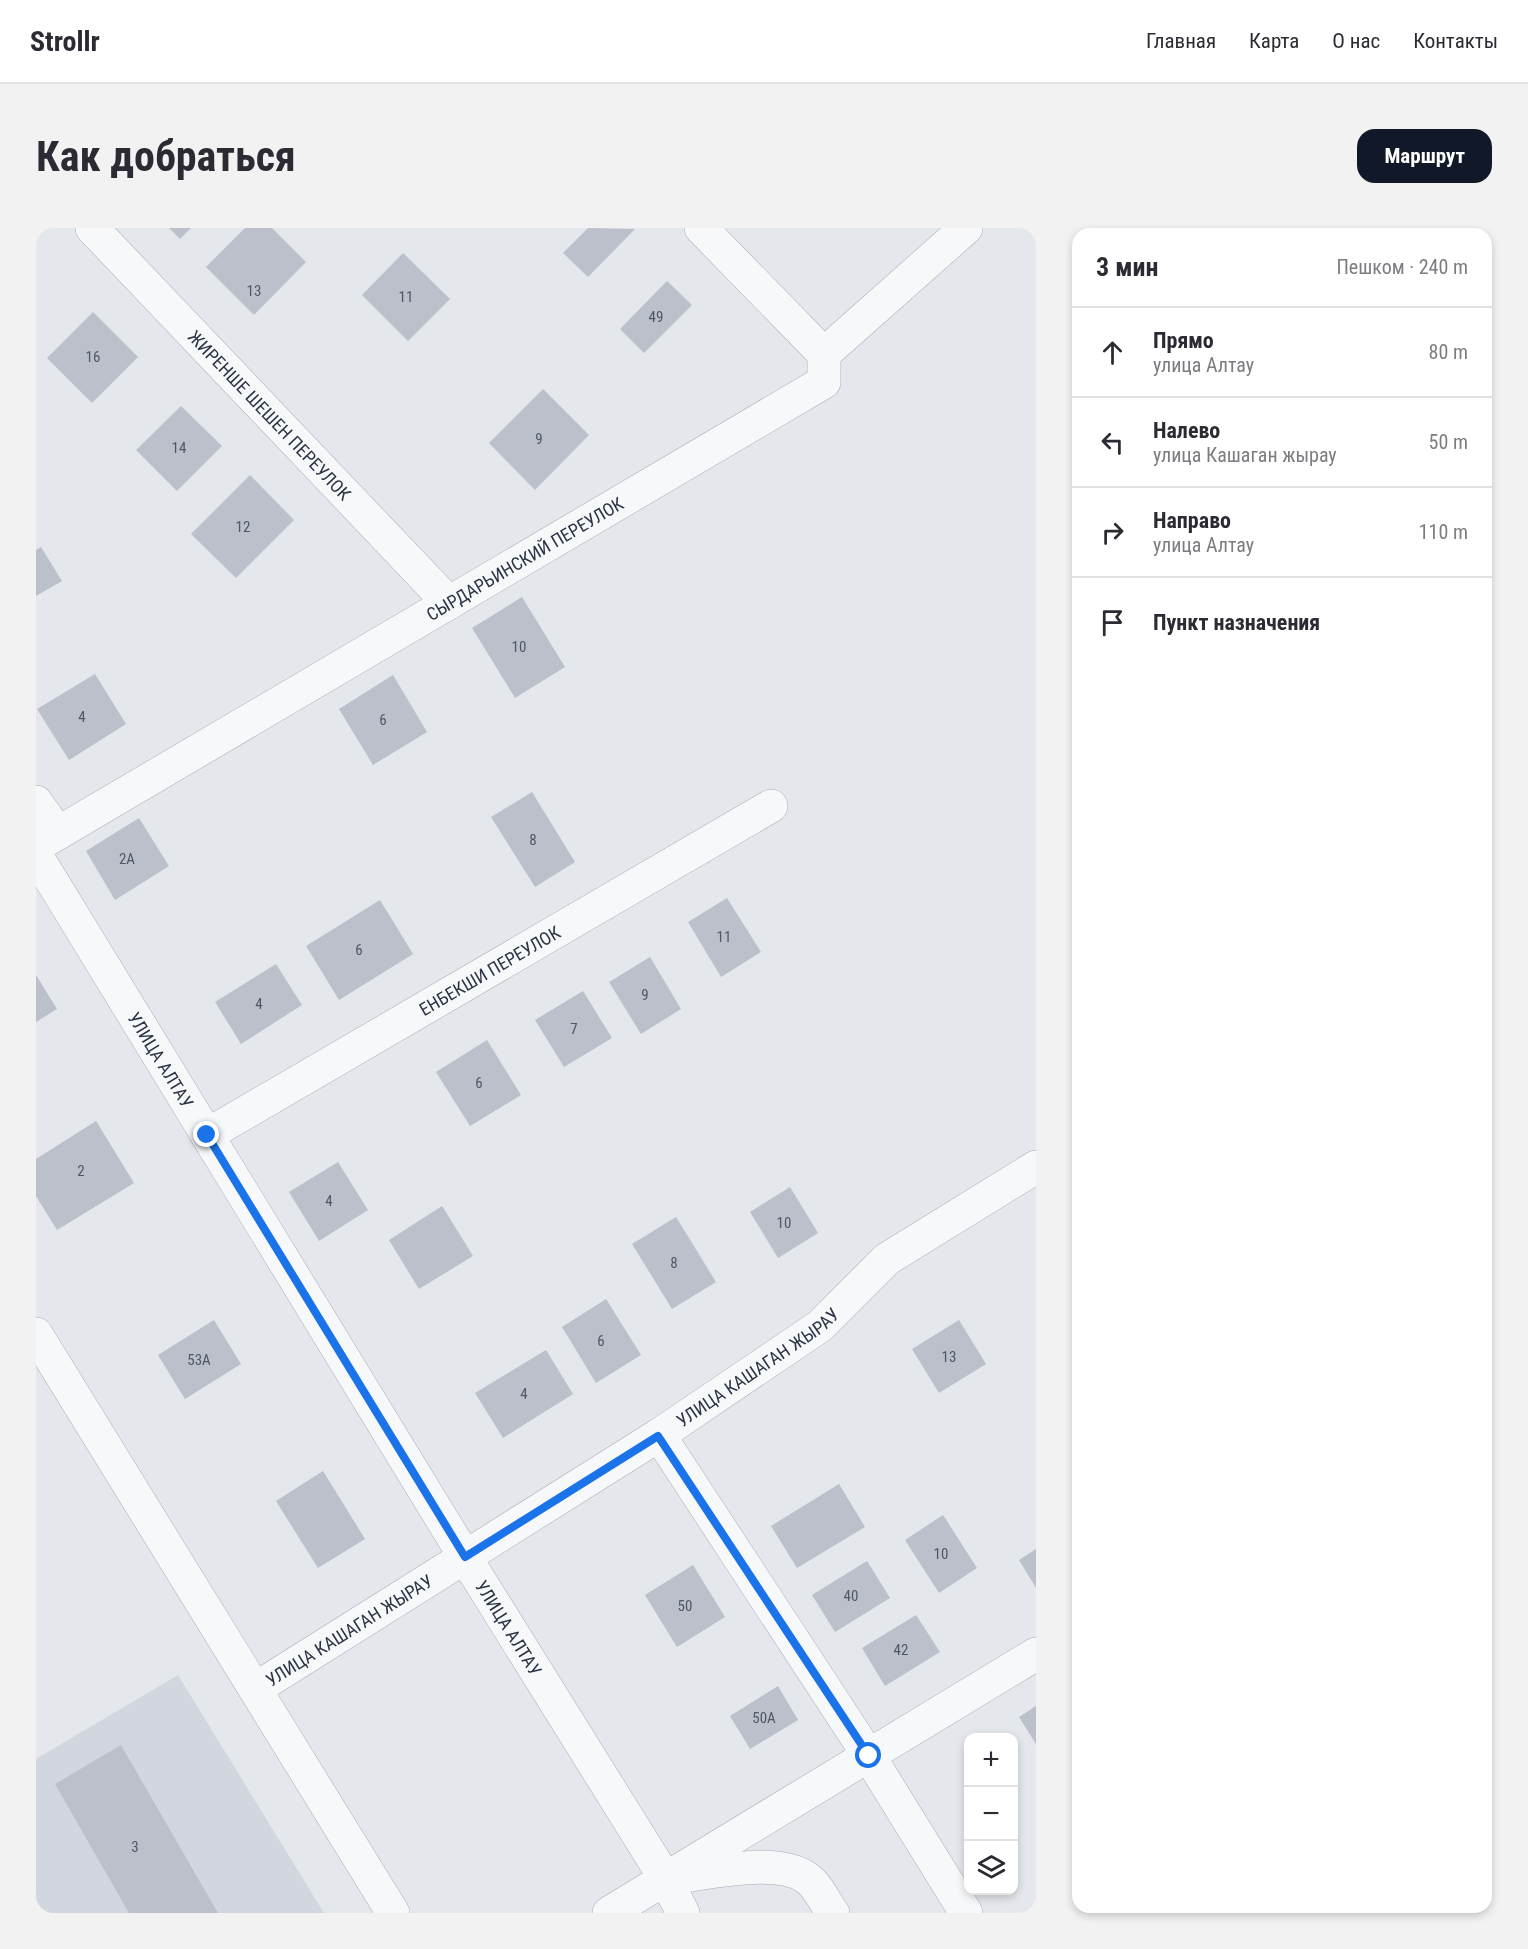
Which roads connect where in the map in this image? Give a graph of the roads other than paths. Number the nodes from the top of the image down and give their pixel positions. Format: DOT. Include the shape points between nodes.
graph roads {
  1 [pos="92,228"];
  2 [pos="701,228"];
  3 [pos="966,228"];
  4 [pos="824,354"];
  5 [pos="448,603"];
  6 [pos="36,802"];
  7 [pos="771,806"];
  8 [pos="43,845"];
  9 [pos="207,1135"];
  10 [pos="1036,1167"];
  11 [pos="36,1334"];
  12 [pos="658,1436"];
  13 [pos="465,1557"];
  14 [pos="1036,1654"];
  15 [pos="255,1689"];
  16 [pos="869,1756"];
  17 [pos="665,1878"];
  18 [pos="393,1913"];
  19 [pos="609,1913"];
  20 [pos="683,1913"];
  21 [pos="833,1913"];
  22 [pos="966,1913"];
  1 -- 5 [label="street, ЖИРЕНШЕ ШЕШЕН ПЕРЕУЛОК"];
  2 -- 4 [label="street"];
  3 -- 4 [label="street"];
  4 -- 5 [label="street, СЫРДАРЬИНСКИЙ ПЕРЕУЛОК" via="824,382"];
  5 -- 8 [label="street, СЫРДАРЬИНСКИЙ ПЕРЕУЛОК"];
  6 -- 8 [label="street, УЛИЦА АЛТАУ"];
  7 -- 9 [label="street, ЕНБЕКШИ ПЕРЕУЛОК"];
  8 -- 9 [label="street, УЛИЦА АЛТАУ"];
  9 -- 13 [label="street, УЛИЦА АЛТАУ"];
  10 -- 12 [label="street, УЛИЦА КАШАГАН ЖЫРАУ" via="887,1260 820,1326"];
  11 -- 15 [label="street"];
  12 -- 13 [label="street, УЛИЦА КАШАГАН ЖЫРАУ"];
  12 -- 16 [label="street"];
  13 -- 15 [label="street, УЛИЦА КАШАГАН ЖЫРАУ"];
  13 -- 17 [label="street, УЛИЦА АЛТАУ"];
  14 -- 16 [label="street"];
  15 -- 18 [label="street"];
  16 -- 17 [label="street"];
  16 -- 22 [label="street"];
  17 -- 19 [label="street"];
  17 -- 20 [label="street, УЛИЦА АЛТАУ"];
  17 -- 21 [label="street" via="770,1867 793,1869 810,1880"];
}
